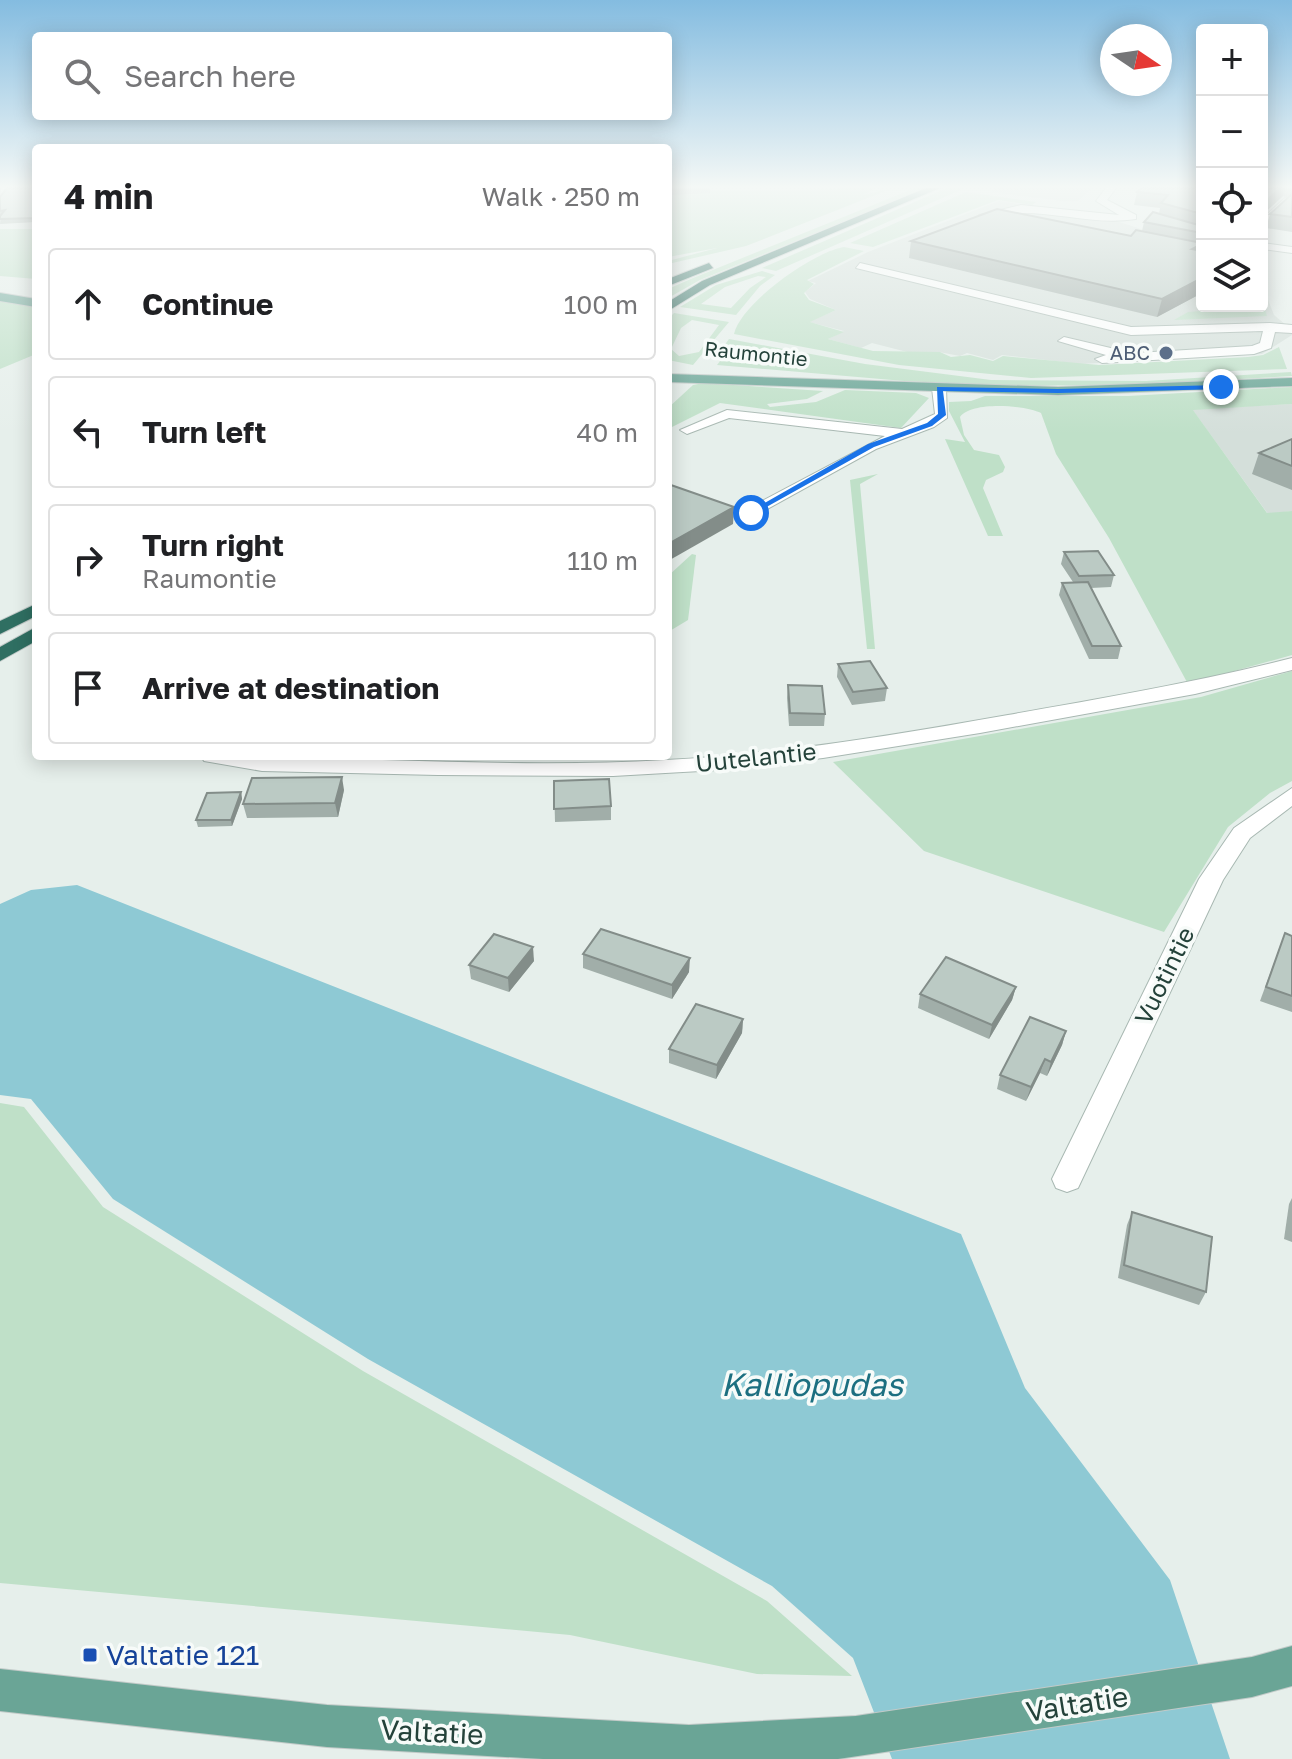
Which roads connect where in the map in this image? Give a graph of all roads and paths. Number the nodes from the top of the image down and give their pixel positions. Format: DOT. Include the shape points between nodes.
graph roads {
  1 [pos="699,270"];
  2 [pos="736,270"];
  3 [pos="877,270"];
  4 [pos="672,281"];
  5 [pos="0,296"];
  6 [pos="32,300"];
  7 [pos="672,305"];
  8 [pos="1292,323"];
  9 [pos="1270,327"];
  10 [pos="1292,329"];
  11 [pos="1153,333"];
  12 [pos="1124,348"];
  13 [pos="672,364"];
  14 [pos="672,378"];
  15 [pos="1292,382"];
  16 [pos="840,383"];
  17 [pos="939,388"];
  18 [pos="687,430"];
  19 [pos="902,433"];
  20 [pos="751,513"];
  21 [pos="32,611"];
  22 [pos="0,628"];
  23 [pos="32,635"];
  24 [pos="0,655"];
  25 [pos="1292,664"];
  26 [pos="234,760"];
  27 [pos="1292,795"];
  28 [pos="1067,1179"];
  29 [pos="1292,1666"];
  30 [pos="0,1690"];
  31 [pos="691,1752"];
  1 -- 4 [label="highway"];
  2 -- 7 [label="highway"];
  3 -- 11 [label="street"];
  5 -- 6 [label="main road"];
  8 -- 9 [label="street"];
  9 -- 10 [label="street"];
  9 -- 11 [label="street"];
  9 -- 12 [label="street" via="1266,345 1254,350 1102,359"];
  11 -- 12 [label="street"];
  12 -- 12 [label="street" via="1074,336"];
  13 -- 16 [label="main road, Raumontie"];
  14 -- 16 [label="main road, Raumontie"];
  15 -- 17 [label="main road, Raumontie" via="1101,391"];
  16 -- 17 [label="main road, Raumontie"];
  17 -- 19 [label="street" via="942,415"];
  18 -- 19 [label="street" via="727,414"];
  19 -- 20 [label="street"];
  21 -- 22 [label="highway"];
  23 -- 24 [label="highway"];
  25 -- 26 [label="street, Uutelantie" via="1192,689 893,742 736,761 597,769 262,765"];
  27 -- 28 [label="street, Vuotintie" via="1242,833 1211,879"];
  29 -- 31 [label="main road, Valtatie" via="1252,1677 856,1737"];
  30 -- 31 [label="main road, Valtatie" via="327,1726"];
}
